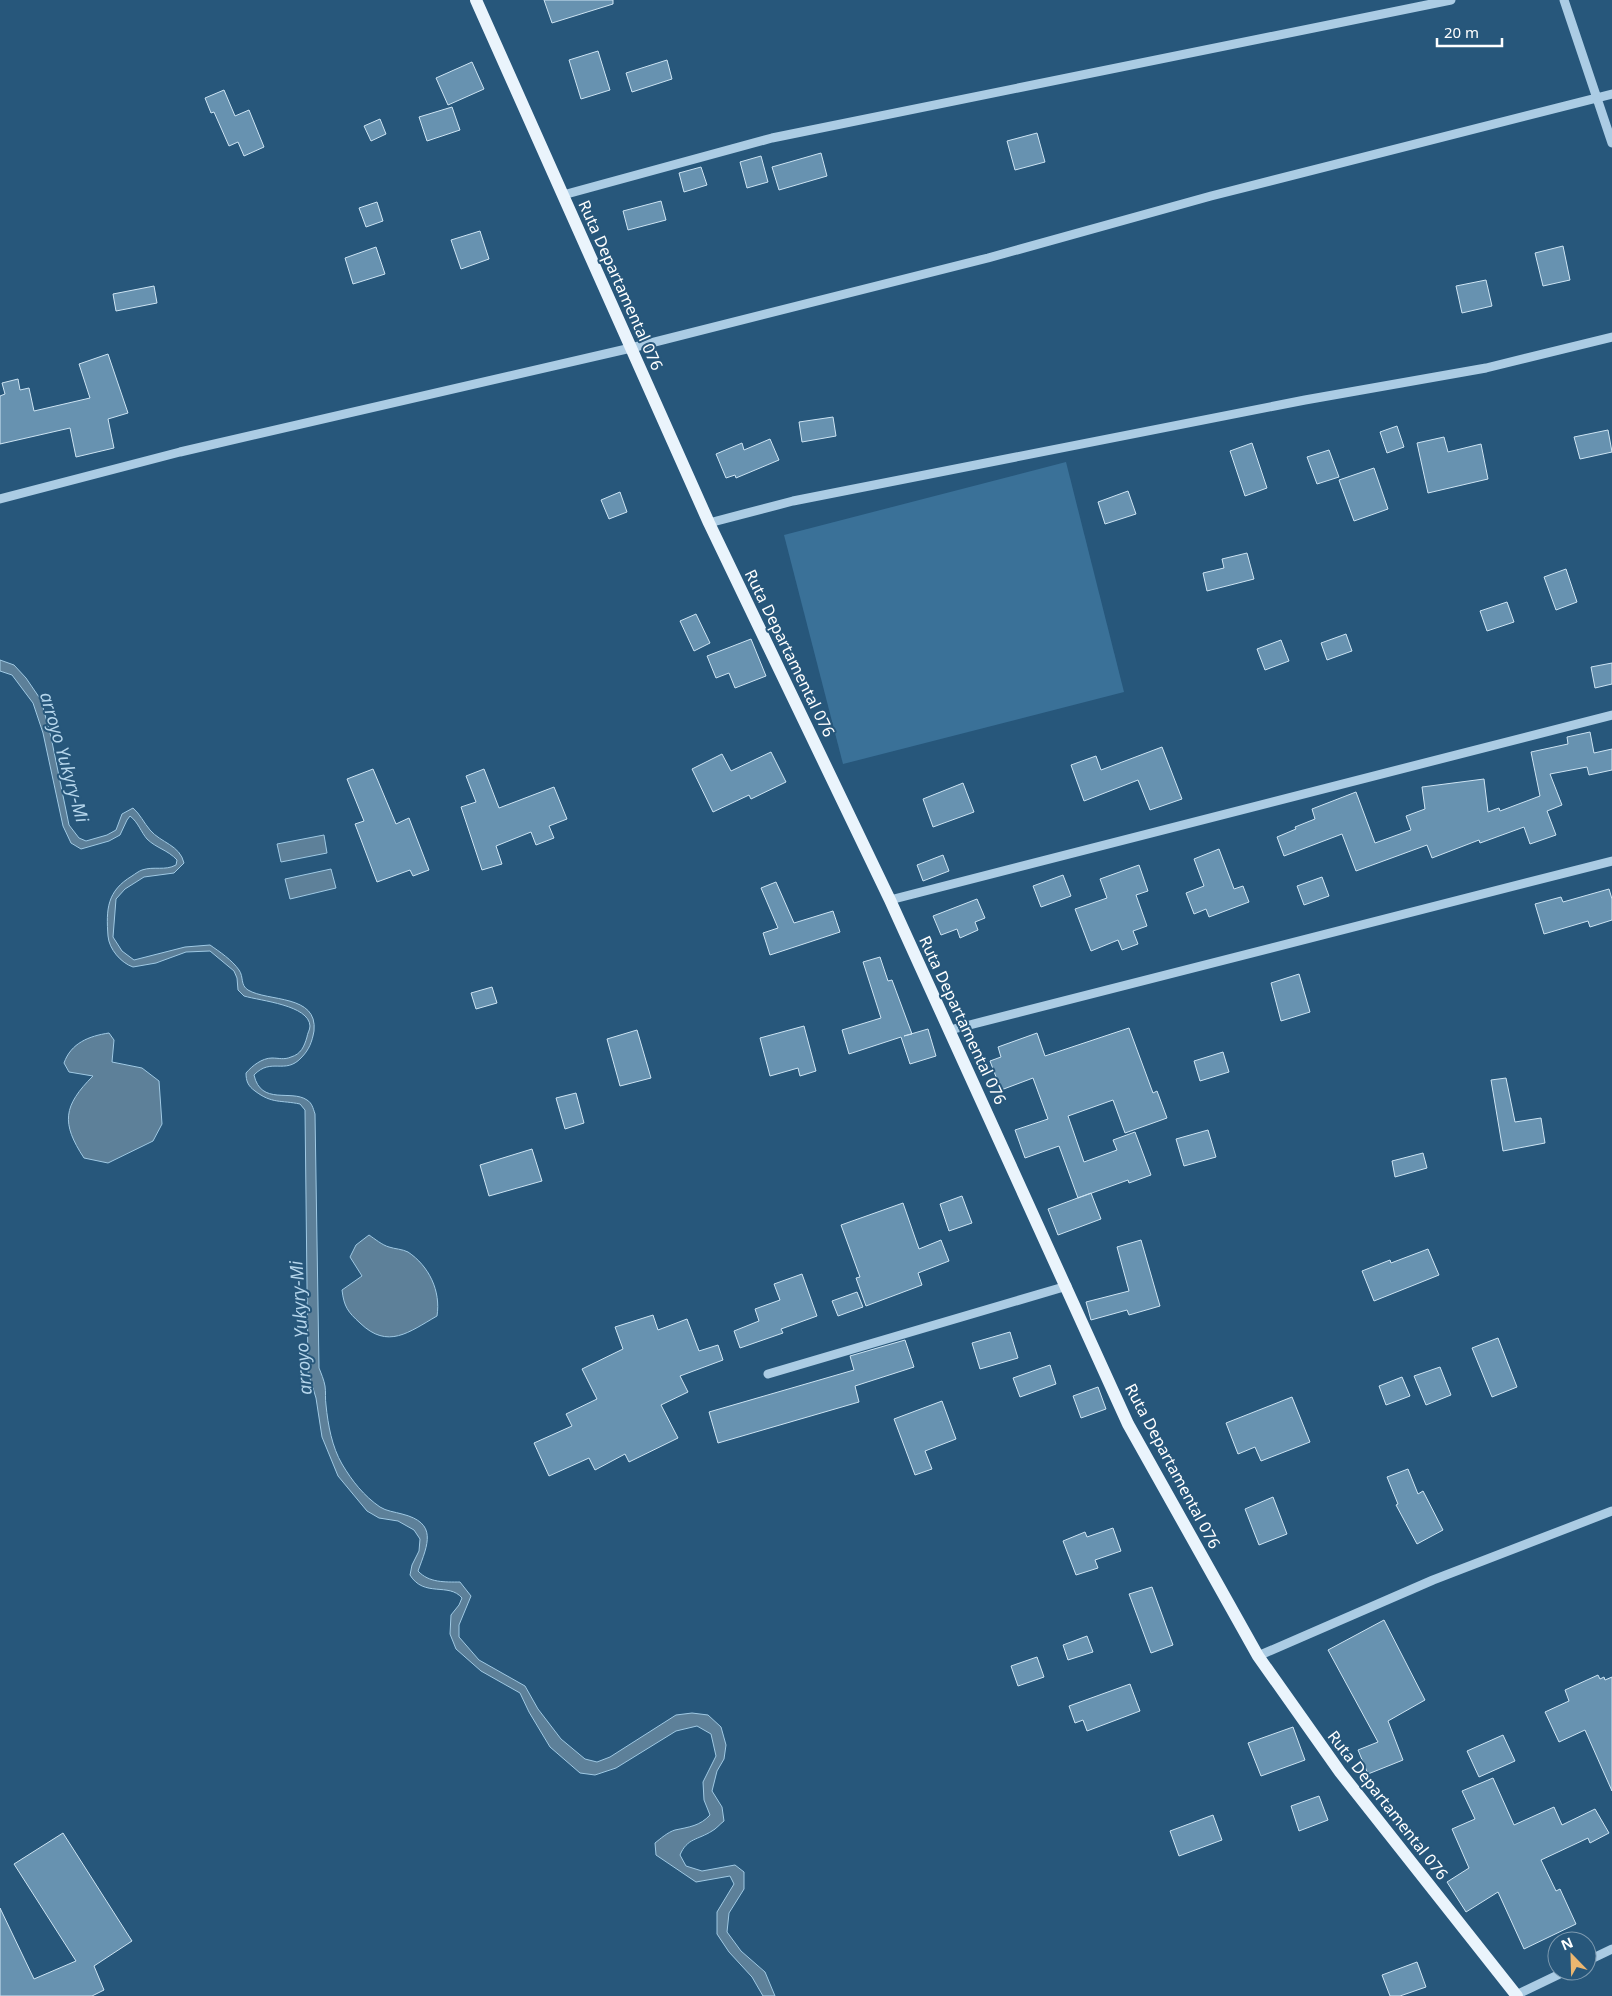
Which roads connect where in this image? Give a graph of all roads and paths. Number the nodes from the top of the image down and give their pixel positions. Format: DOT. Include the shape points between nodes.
graph roads {
  1 [pos="476,0"];
  2 [pos="1451,0"];
  3 [pos="1564,0"];
  4 [pos="1612,94"];
  5 [pos="1596,97"];
  6 [pos="1612,143"];
  7 [pos="563,195"];
  8 [pos="1612,337"];
  9 [pos="631,348"];
  10 [pos="0,499"];
  11 [pos="709,523"];
  12 [pos="1612,715"];
  13 [pos="1612,861"];
  14 [pos="890,900"];
  15 [pos="950,1030"];
  16 [pos="1066,1286"];
  17 [pos="768,1374"];
  18 [pos="1612,1511"];
  19 [pos="1258,1656"];
  20 [pos="1612,1949"];
  21 [pos="1597,1956"];
  22 [pos="1547,1980"];
  23 [pos="1516,1996"];
  1 -- 7 [label="main road, Ruta Departamental 076"];
  2 -- 7 [label="street" via="772,138"];
  3 -- 5 [label="street"];
  4 -- 5 [label="street"];
  5 -- 6 [label="street"];
  5 -- 9 [label="street" via="1211,196 988,258"];
  7 -- 9 [label="main road, Ruta Departamental 076"];
  8 -- 11 [label="street" via="1486,368 1305,400 793,501"];
  9 -- 10 [label="street" via="180,452"];
  9 -- 11 [label="main road, Ruta Departamental 076"];
  11 -- 14 [label="main road, Ruta Departamental 076"];
  12 -- 14 [label="street"];
  13 -- 15 [label="street"];
  14 -- 15 [label="main road, Ruta Departamental 076"];
  15 -- 16 [label="main road, Ruta Departamental 076"];
  16 -- 17 [label="street"];
  16 -- 19 [label="main road, Ruta Departamental 076" via="1128,1424"];
  18 -- 19 [label="street" via="1433,1580"];
  19 -- 23 [label="main road, Ruta Departamental 076" via="1340,1772"];
  20 -- 21 [label="street"];
  22 -- 23 [label="street"];
}
